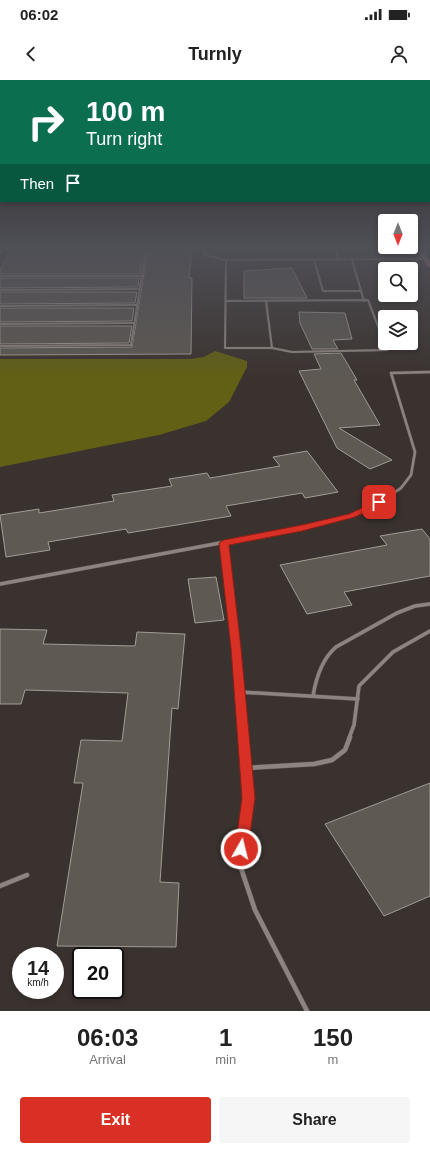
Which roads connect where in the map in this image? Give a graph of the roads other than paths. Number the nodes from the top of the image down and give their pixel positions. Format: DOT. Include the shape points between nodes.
graph roads {
  1 [pos="139,292"];
  2 [pos="226,292"];
  3 [pos="361,292"];
  4 [pos="226,301"];
  5 [pos="266,301"];
  6 [pos="364,301"];
  7 [pos="137,305"];
  8 [pos="0,306"];
  9 [pos="134,323"];
  10 [pos="0,324"];
  11 [pos="0,346"];
  12 [pos="272,348"];
  13 [pos="430,372"];
  14 [pos="224,543"];
  15 [pos="0,584"];
  16 [pos="430,604"];
  17 [pos="430,631"];
  18 [pos="240,692"];
  19 [pos="313,696"];
  20 [pos="358,699"];
  21 [pos="246,768"];
  22 [pos="27,876"];
  23 [pos="0,886"];
  24 [pos="307,1011"];
  1 -- 7 [label="lane"];
  2 -- 4 [label="lane"];
  3 -- 6 [label="lane"];
  4 -- 5 [label="lane"];
  4 -- 12 [label="lane" via="225,348"];
  5 -- 6 [label="lane"];
  5 -- 12 [label="lane"];
  6 -- 12 [label="lane" via="368,300 387,350 292,352"];
  7 -- 8 [label="lane"];
  7 -- 9 [label="lane"];
  9 -- 10 [label="lane"];
  9 -- 11 [label="lane" via="131,345"];
  13 -- 14 [label="lane" via="391,373 415,452 411,475 401,488 352,516"];
  14 -- 15 [label="lane"];
  14 -- 18 [label="lane"];
  16 -- 19 [label="lane" via="398,614 331,649 318,672"];
  17 -- 20 [label="lane" via="393,652 359,686"];
  18 -- 19 [label="lane"];
  18 -- 21 [label="lane"];
  19 -- 20 [label="lane"];
  20 -- 21 [label="lane" via="354,725 345,750 332,760 314,764"];
  21 -- 24 [label="lane" via="249,798 239,862 255,910"];
  22 -- 23 [label="lane"];
}
